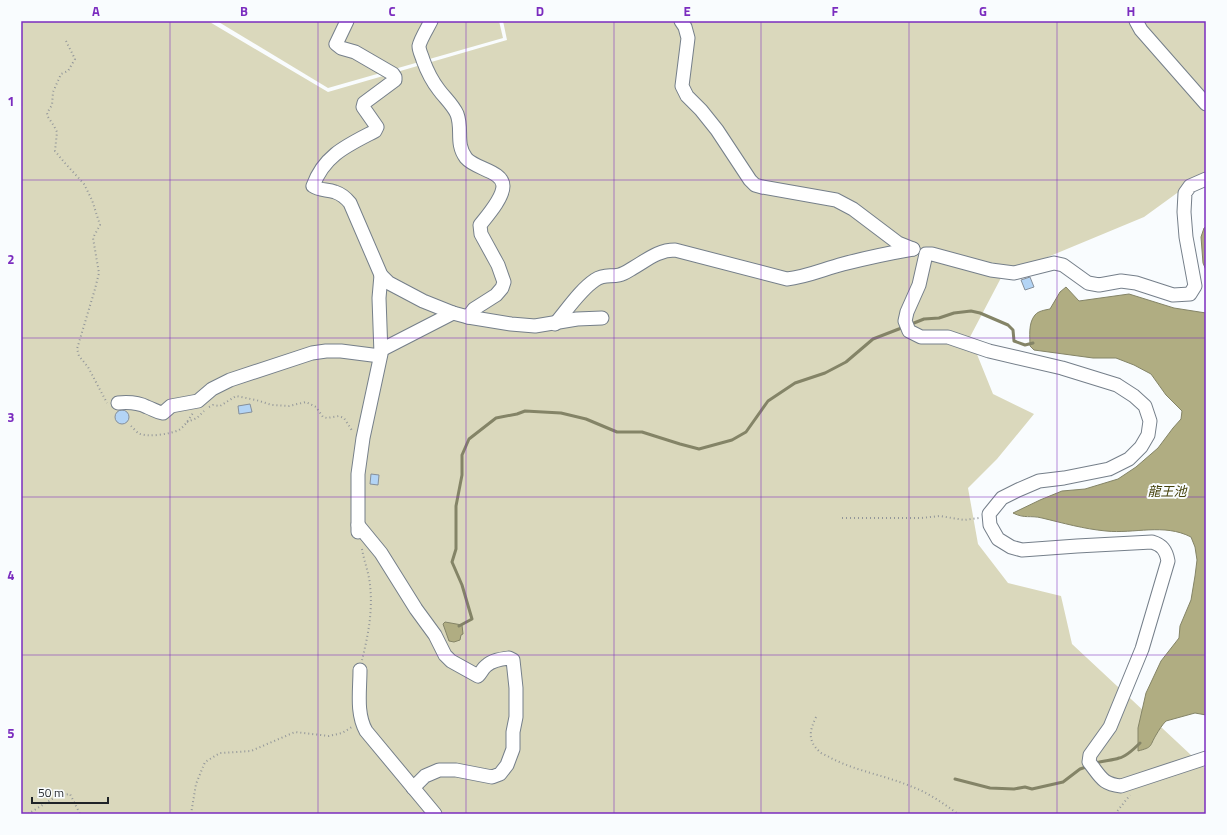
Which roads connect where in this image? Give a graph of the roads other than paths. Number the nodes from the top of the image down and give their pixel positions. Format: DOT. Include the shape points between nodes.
graph roads {
  1 [pos="347,21"];
  2 [pos="431,21"];
  3 [pos="681,21"];
  4 [pos="1136,21"];
  5 [pos="1206,104"];
  6 [pos="1206,179"];
  7 [pos="913,249"];
  8 [pos="926,254"];
  9 [pos="381,275"];
  10 [pos="453,313"];
  11 [pos="468,317"];
  12 [pos="602,318"];
  13 [pos="555,324"];
  14 [pos="381,353"];
  15 [pos="118,403"];
  16 [pos="437,621"];
  17 [pos="435,635"];
  18 [pos="360,670"];
  19 [pos="1206,758"];
  20 [pos="413,788"];
  21 [pos="435,814"];
  1 -- 9 [label="street" via="336,44 393,74 395,80 364,103 363,107 378,128 338,151 316,176 313,186 344,196 350,203"];
  2 -- 11 [label="street" via="419,45 421,54 438,88 458,116 460,147 468,160 501,178 503,185 500,197 480,225 481,234 504,282 496,295 474,308"];
  3 -- 7 [label="street" via="688,38 682,86 687,96 717,130 755,185 836,200 853,209 898,243"];
  4 -- 5 [label="street"];
  6 -- 8 [label="street" via="1190,186 1186,193 1186,237 1195,286 1190,294 1174,295 1121,281 1099,285 1088,283 1063,265 1054,264 1014,273"];
  7 -- 8 [label="street"];
  7 -- 13 [label="street" via="787,279 675,250 665,250 625,273 606,275 595,280"];
  8 -- 19 [label="street" via="919,285 905,321 910,330 921,337 948,337 989,351 1062,368 1117,385 1145,406 1150,420 1148,435 1129,459 1109,470 1039,482 1018,490 1002,498 989,514 990,525 998,539 1022,550 1152,542 1160,545 1167,553 1168,561 1142,649 1110,727 1090,755 1089,762 1109,785 1121,786"];
  9 -- 10 [label="street" via="389,283"];
  9 -- 14 [label="street"];
  10 -- 11 [label="street"];
  10 -- 14 [label="street"];
  11 -- 13 [label="street" via="529,325"];
  12 -- 13 [label="street" via="577,319"];
  14 -- 15 [label="street" via="312,353 230,380 212,389 198,401 171,406 163,413 132,402"];
  14 -- 17 [label="street" via="358,474 358,530 382,553"];
  16 -- 17 [label="street"];
  17 -- 20 [label="street" via="451,661 478,676 485,666 493,661 509,658 513,660 516,717 513,749 507,765 500,774 492,778 456,770 440,770 425,776"];
  18 -- 20 [label="street" via="361,722"];
  20 -- 21 [label="street"];
}
